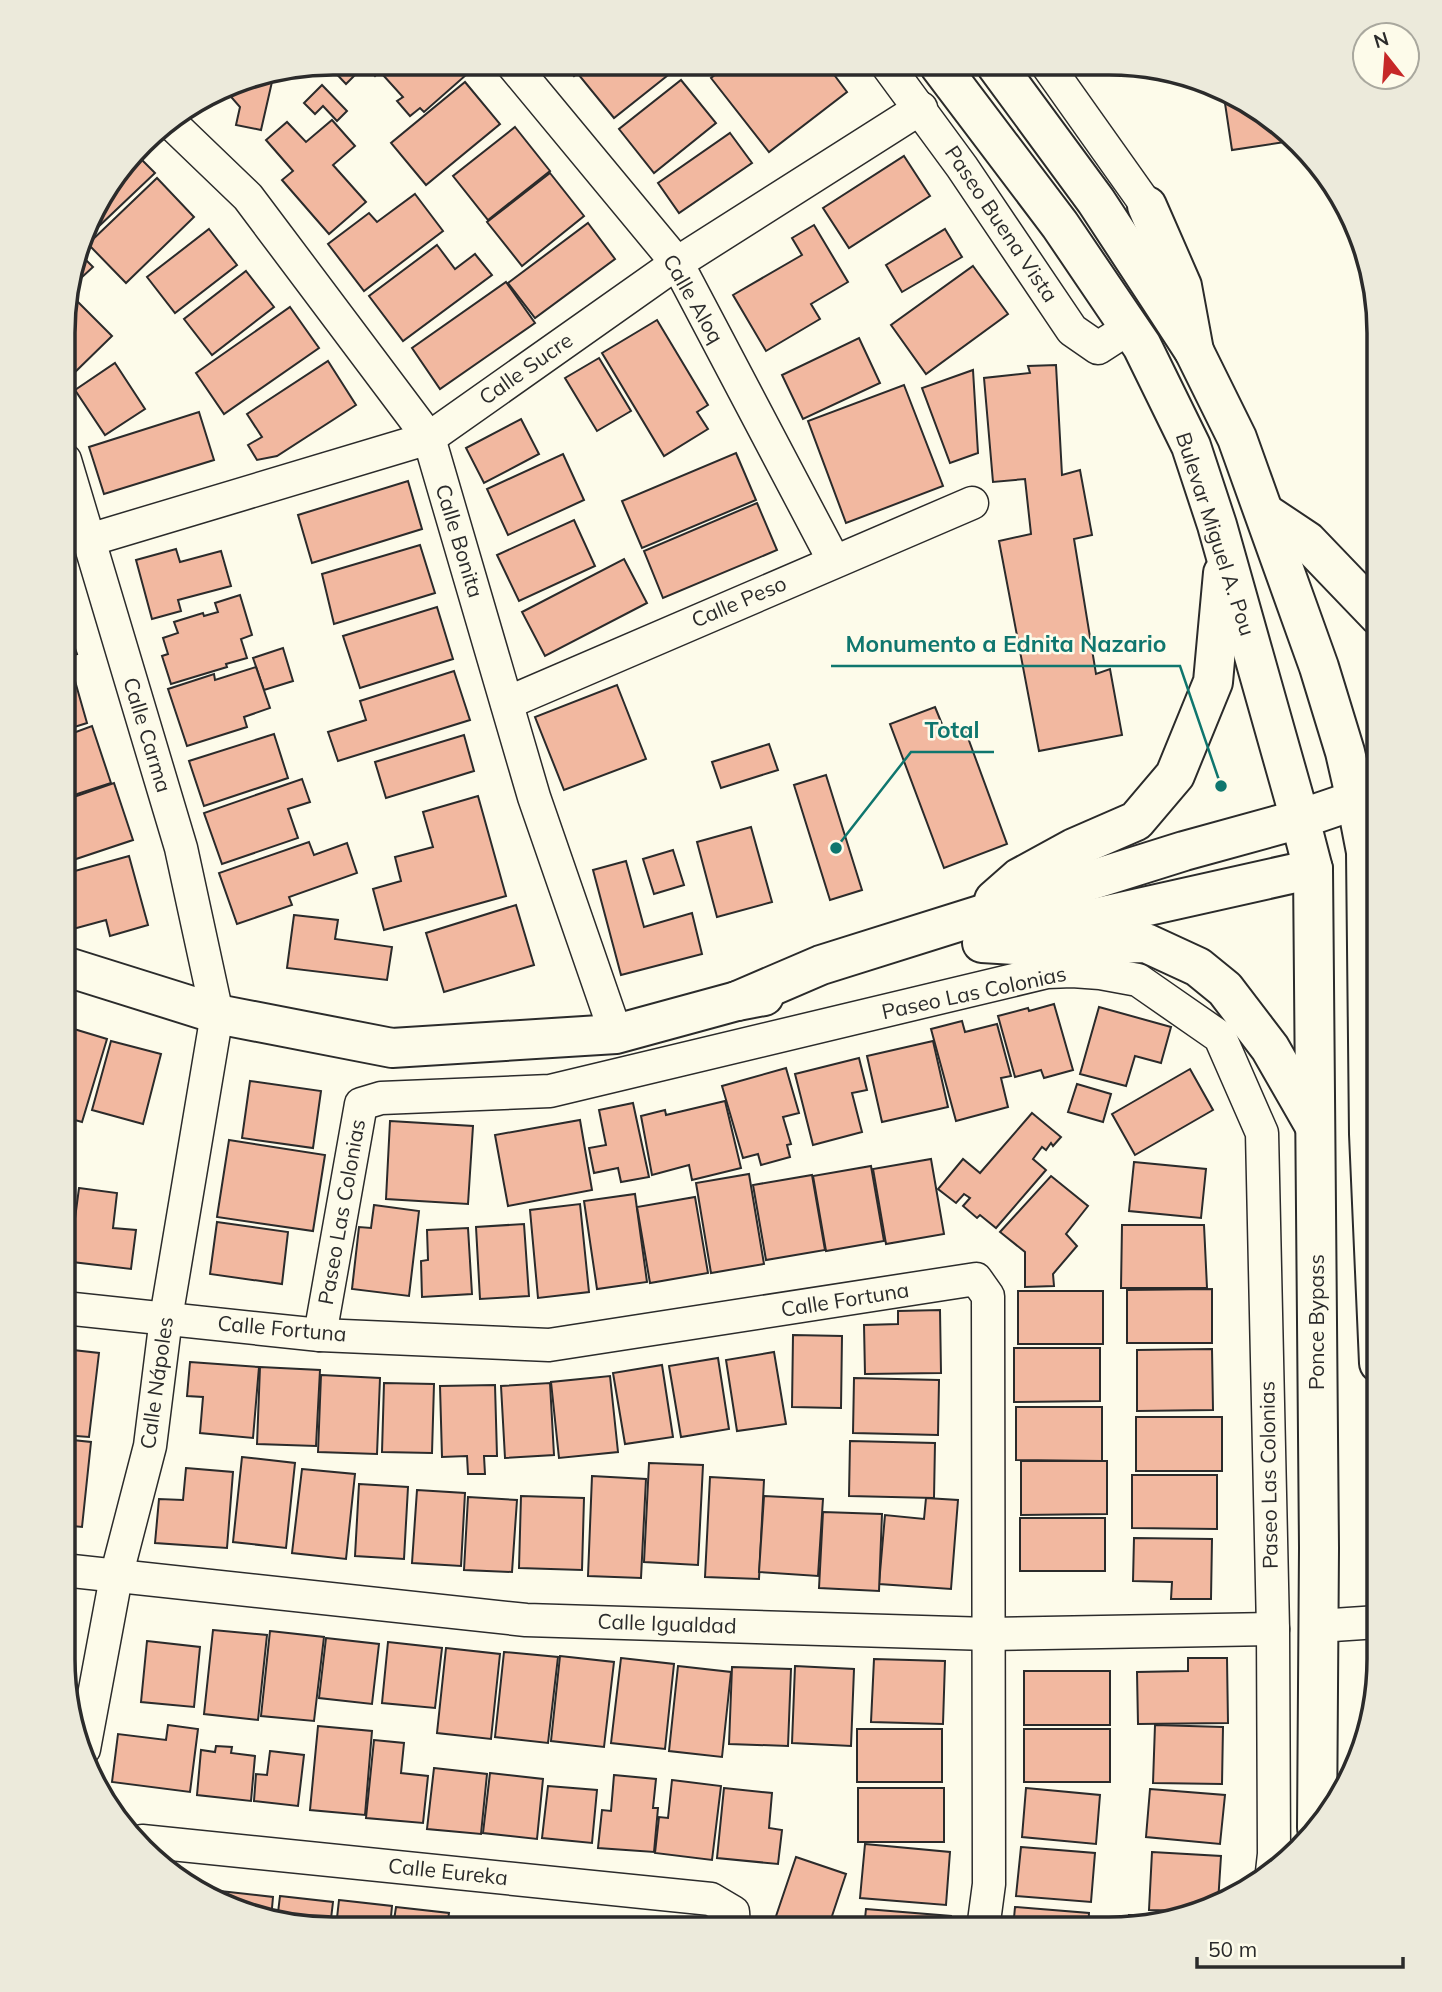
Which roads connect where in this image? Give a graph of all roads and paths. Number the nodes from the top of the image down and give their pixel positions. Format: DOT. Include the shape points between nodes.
graph roads {
  1 [pos="521,75"];
  2 [pos="895,75"];
  3 [pos="947,75"];
  4 [pos="1003,75"];
  5 [pos="1054,75"];
  6 [pos="920,107"];
  7 [pos="177,128"];
  8 [pos="1147,206"];
  9 [pos="677,263"];
  10 [pos="1129,328"];
  11 [pos="1194,351"];
  12 [pos="429,438"];
  13 [pos="75,493"];
  14 [pos="972,503"];
  15 [pos="1265,513"];
  16 [pos="89,540"];
  17 [pos="1224,550"];
  18 [pos="834,561"];
  19 [pos="1367,604"];
  20 [pos="508,703"];
  21 [pos="1367,796"];
  22 [pos="1300,819"];
  23 [pos="1367,852"];
  24 [pos="1313,869"];
  25 [pos="978,930"];
  26 [pos="75,969"];
  27 [pos="217,1014"];
  28 [pos="616,1034"];
  29 [pos="1315,1128"];
  30 [pos="75,1309"];
  31 [pos="166,1318"];
  32 [pos="320,1335"];
  33 [pos="75,1572"];
  34 [pos="116,1577"];
  35 [pos="1367,1623"];
  36 [pos="1318,1626"];
  37 [pos="1273,1629"];
  38 [pos="989,1634"];
  39 [pos="87,1734"];
  40 [pos="1317,1810"];
  41 [pos="152,1842"];
  42 [pos="1274,1857"];
  43 [pos="733,1917"];
  44 [pos="985,1917"];
  1 -- 9 [label="street, Calle Aloq"];
  2 -- 6 [label="street, Paseo Buena Vista"];
  3 -- 10 [label="main road, Bulevar Miguel A. Pou" via="1060,225"];
  4 -- 11 [label="main road" via="1096,201"];
  5 -- 8 [label="street"];
  6 -- 9 [label="street, Calle Sucre"];
  6 -- 10 [label="street, Paseo Buena Vista" via="1072,330 1098,348"];
  7 -- 12 [label="street, Calle Bonita" via="248,197"];
  8 -- 11 [label="main road" via="1182,286"];
  9 -- 12 [label="street, Calle Sucre"];
  9 -- 18 [label="street, Calle Aloq"];
  10 -- 17 [label="main road, Bulevar Miguel A. Pou" via="1191,446"];
  11 -- 15 [label="main road" via="1237,438"];
  12 -- 16 [label="street, Calle Sucre"];
  12 -- 20 [label="street, Calle Bonita"];
  13 -- 16 [label="street, Calle Carma"];
  14 -- 18 [label="street, Calle Peso"];
  15 -- 19 [label="main road" via="1307,541"];
  15 -- 21 [label="main road" via="1345,752"];
  16 -- 27 [label="street, Calle Carma" via="181,848"];
  17 -- 22 [label="main road, Bulevar Miguel A. Pou"];
  17 -- 25 [label="main road" via="1213,682 1175,775 1136,821 1019,878"];
  18 -- 20 [label="street, Calle Peso"];
  20 -- 28 [label="street, Calle Bonita" via="534,797"];
  21 -- 22 [label="main road"];
  22 -- 24 [label="main road, Ponce Bypass"];
  22 -- 25 [label="main road" via="1184,851"];
  23 -- 24 [label="main road"];
  24 -- 25 [label="main road"];
  24 -- 29 [label="main road, Ponce Bypass"];
  25 -- 28 [label="main road" via="825,985 737,1001"];
  25 -- 29 [label="main road" via="1031,946 1146,943 1198,967 1225,989 1270,1048"];
  26 -- 27 [label="main road"];
  27 -- 28 [label="main road" via="392,1048"];
  27 -- 31 [label="street, Calle Nápoles"];
  29 -- 36 [label="main road, Ponce Bypass"];
  30 -- 31 [label="street, Calle Fortuna"];
  31 -- 32 [label="street, Calle Fortuna"];
  31 -- 34 [label="street, Calle Nápoles" via="150,1446"];
  32 -- 37 [label="street, Paseo Las Colonias" via="361,1104 381,1098 550,1091 1047,972 1100,973 1138,980 1220,1037 1262,1133"];
  32 -- 38 [label="street, Calle Fortuna" via="549,1345 976,1279 988,1296"];
  33 -- 34 [label="street, Calle Igualdad"];
  34 -- 38 [label="street, Calle Igualdad" via="526,1620"];
  34 -- 39 [label="street, Calle Nápoles"];
  35 -- 36 [label="street"];
  36 -- 40 [label="main road, Ponce Bypass"];
  37 -- 38 [label="street, Calle Igualdad"];
  37 -- 42 [label="street, Paseo Las Colonias"];
  38 -- 44 [label="street, Calle Fortuna" via="989,1884"];
  41 -- 43 [label="street, Calle Eureka" via="711,1899 733,1912"];
}
